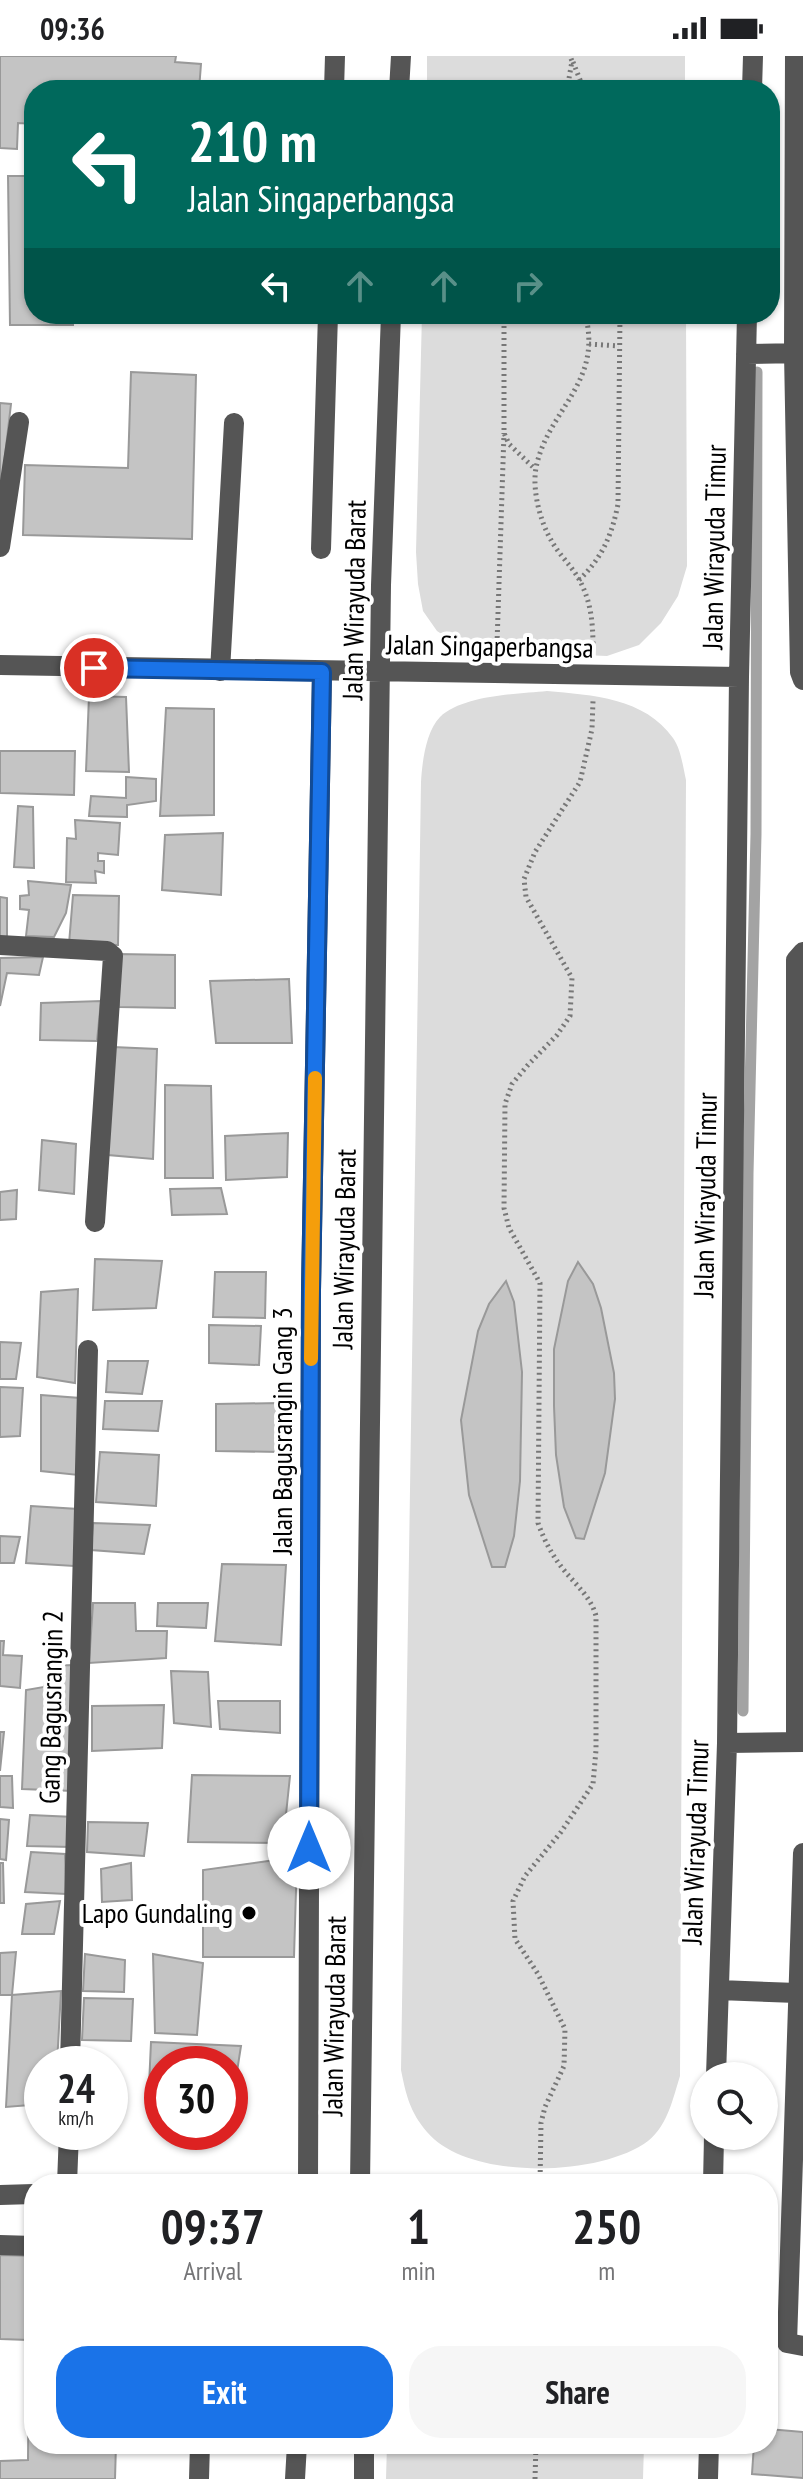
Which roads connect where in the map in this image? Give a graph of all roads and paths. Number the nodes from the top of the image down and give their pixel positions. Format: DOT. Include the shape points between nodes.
graph roads {
  1 [pos="335,56"];
  2 [pos="401,56"];
  3 [pos="753,56"];
  4 [pos="795,56"];
  5 [pos="571,58"];
  6 [pos="334,80"];
  7 [pos="400,80"];
  8 [pos="568,80"];
  9 [pos="580,80"];
  10 [pos="752,80"];
  11 [pos="328,324"];
  12 [pos="391,324"];
  13 [pos="504,324"];
  14 [pos="588,324"];
  15 [pos="620,324"];
  16 [pos="747,324"];
  17 [pos="589,344"];
  18 [pos="619,346"];
  19 [pos="798,353"];
  20 [pos="746,354"];
  21 [pos="19,422"];
  22 [pos="234,423"];
  23 [pos="504,433"];
  24 [pos="536,469"];
  25 [pos="0,547"];
  26 [pos="321,549"];
  27 [pos="579,580"];
  28 [pos="0,665"];
  29 [pos="220,671"];
  30 [pos="322,672"];
  31 [pos="379,672"];
  32 [pos="496,675"];
  33 [pos="593,676"];
  34 [pos="739,677"];
  35 [pos="803,680"];
  36 [pos="0,945"];
  37 [pos="803,952"];
  38 [pos="95,1222"];
  39 [pos="88,1350"];
  40 [pos="799,1687"];
  41 [pos="799,1742"];
  42 [pos="727,1743"];
  43 [pos="803,1853"];
  44 [pos="719,1990"];
  45 [pos="797,1993"];
  46 [pos="70,2046"];
  47 [pos="716,2062"];
  48 [pos="68,2150"];
  49 [pos="714,2150"];
  50 [pos="67,2174"];
  51 [pos="308,2174"];
  52 [pos="360,2174"];
  53 [pos="540,2174"];
  54 [pos="713,2174"];
  55 [pos="24,2194"];
  56 [pos="0,2195"];
  57 [pos="0,2245"];
  58 [pos="24,2246"];
  59 [pos="786,2344"];
  60 [pos="200,2454"];
  61 [pos="296,2454"];
  62 [pos="364,2454"];
  63 [pos="536,2454"];
  64 [pos="709,2454"];
  65 [pos="199,2479"];
  66 [pos="295,2479"];
  67 [pos="364,2479"];
  68 [pos="535,2479"];
  69 [pos="708,2479"];
  1 -- 6 [label="street"];
  2 -- 7 [label="street"];
  3 -- 10 [label="street"];
  4 -- 19 [label="street"];
  5 -- 8 [label="path"];
  5 -- 9 [label="path"];
  11 -- 26 [label="street"];
  12 -- 31 [label="street, Jalan Wirayuda Barat"];
  13 -- 23 [label="path"];
  14 -- 17 [label="path"];
  15 -- 18 [label="path"];
  16 -- 20 [label="street, Jalan Wirayuda Timur"];
  17 -- 18 [label="path"];
  17 -- 24 [label="path" via="574,393"];
  18 -- 27 [label="path" via="618,504 602,553"];
  19 -- 20 [label="street"];
  19 -- 35 [label="street"];
  20 -- 34 [label="street, Jalan Wirayuda Timur"];
  21 -- 25 [label="street"];
  22 -- 29 [label="street"];
  23 -- 24 [label="path"];
  23 -- 32 [label="path"];
  24 -- 27 [label="path" via="544,524"];
  27 -- 33 [label="path" via="593,618"];
  28 -- 29 [label="street, Jalan Singaperbangsa"];
  29 -- 30 [label="street, Jalan Singaperbangsa"];
  30 -- 31 [label="street, Jalan Singaperbangsa"];
  30 -- 51 [label="street, Jalan Bagusrangin Gang 3" via="311,1290"];
  31 -- 32 [label="street, Jalan Singaperbangsa"];
  31 -- 52 [label="street, Jalan Wirayuda Barat"];
  32 -- 33 [label="street, Jalan Singaperbangsa"];
  33 -- 34 [label="street, Jalan Singaperbangsa"];
  33 -- 53 [label="path" via="592,729 580,782 524,879 526,897 572,978 570,1016 512,1084 505,1104 504,1208 509,1228 540,1283 538,1523 546,1545 592,1603 596,1616 593,1784 525,1876 513,1901 515,1939 565,2029 564,2066 541,2123"];
  34 -- 42 [label="street, Jalan Wirayuda Timur"];
  36 -- 38 [label="street" via="107,951 113,956"];
  37 -- 40 [label="street" via="796,960"];
  39 -- 46 [label="street, Gang Bagusrangin 2"];
  40 -- 41 [label="street"];
  41 -- 42 [label="street"];
  42 -- 44 [label="street, Jalan Wirayuda Timur"];
  43 -- 45 [label="street"];
  44 -- 45 [label="street"];
  44 -- 47 [label="street, Jalan Wirayuda Timur"];
  45 -- 59 [label="street"];
  48 -- 50 [label="street"];
  49 -- 54 [label="street"];
  55 -- 56 [label="street"];
  57 -- 58 [label="street"];
  60 -- 65 [label="street"];
  61 -- 66 [label="street"];
  62 -- 67 [label="street"];
  63 -- 68 [label="path"];
  64 -- 69 [label="street"];
}
